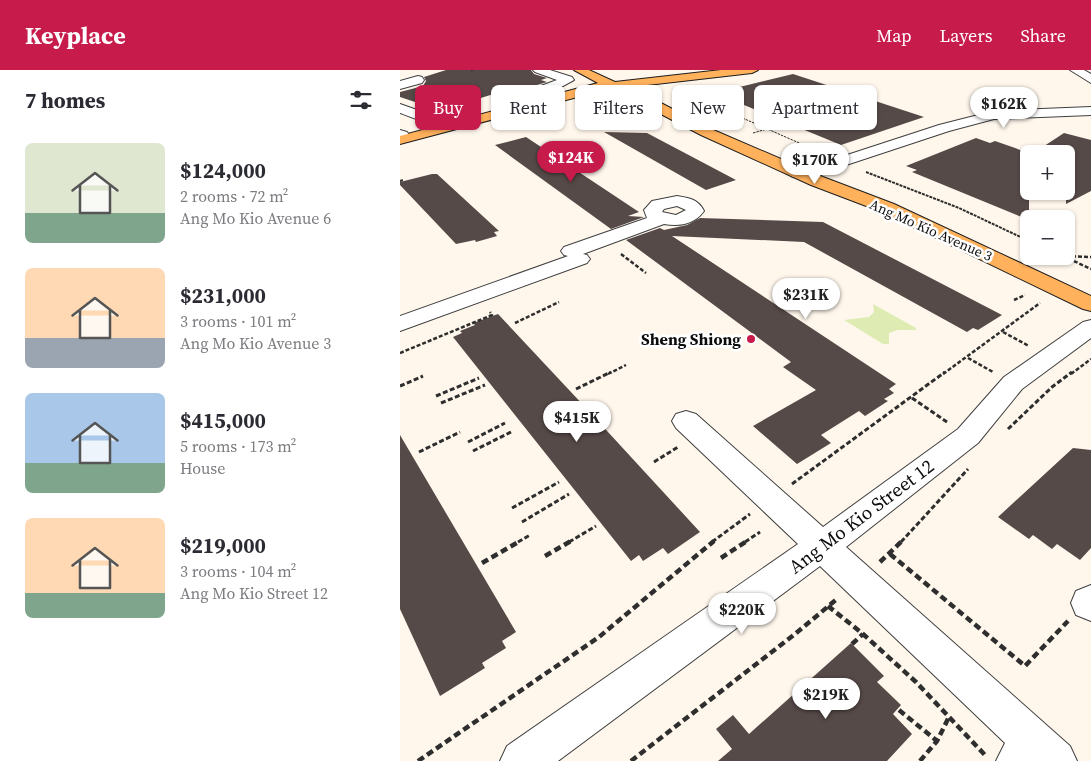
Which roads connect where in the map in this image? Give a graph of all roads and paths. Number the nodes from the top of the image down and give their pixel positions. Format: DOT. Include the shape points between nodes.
graph roads {
  1 [pos="539,70"];
  2 [pos="578,70"];
  3 [pos="729,70"];
  4 [pos="752,70"];
  5 [pos="1076,70"];
  6 [pos="619,78"];
  7 [pos="678,79"];
  8 [pos="1091,79"];
  9 [pos="418,80"];
  10 [pos="400,85"];
  11 [pos="557,85"];
  12 [pos="640,85"];
  13 [pos="571,87"];
  14 [pos="672,92"];
  15 [pos="565,93"];
  16 [pos="400,108"];
  17 [pos="481,111"];
  18 [pos="1091,111"];
  19 [pos="672,112"];
  20 [pos="491,113"];
  21 [pos="415,114"];
  22 [pos="1050,114"];
  23 [pos="1087,120"];
  24 [pos="418,130"];
  25 [pos="704,130"];
  26 [pos="762,130"];
  27 [pos="771,130"];
  28 [pos="752,133"];
  29 [pos="400,136"];
  30 [pos="806,157"];
  31 [pos="831,165"];
  32 [pos="796,173"];
  33 [pos="866,173"];
  34 [pos="661,219"];
  35 [pos="1020,237"];
  36 [pos="603,240"];
  37 [pos="977,242"];
  38 [pos="1075,257"];
  39 [pos="1091,258"];
  40 [pos="1075,261"];
  41 [pos="1091,269"];
  42 [pos="646,274"];
  43 [pos="1091,285"];
  44 [pos="1024,295"];
  45 [pos="1014,300"];
  46 [pos="559,302"];
  47 [pos="1041,304"];
  48 [pos="1091,304"];
  49 [pos="492,315"];
  50 [pos="515,323"];
  51 [pos="400,324"];
  52 [pos="1091,327"];
  53 [pos="1003,332"];
  54 [pos="1030,346"];
  55 [pos="400,353"];
  56 [pos="626,365"];
  57 [pos="423,376"];
  58 [pos="479,378"];
  59 [pos="485,385"];
  60 [pos="400,386"];
  61 [pos="576,389"];
  62 [pos="436,396"];
  63 [pos="912,398"];
  64 [pos="441,403"];
  65 [pos="505,423"];
  66 [pos="513,431"];
  67 [pos="460,432"];
  68 [pos="684,432"];
  69 [pos="968,436"];
  70 [pos="468,442"];
  71 [pos="474,450"];
  72 [pos="418,452"];
  73 [pos="654,462"];
  74 [pos="559,482"];
  75 [pos="569,494"];
  76 [pos="770,500"];
  77 [pos="512,508"];
  78 [pos="522,522"];
  79 [pos="596,526"];
  80 [pos="760,532"];
  81 [pos="530,535"];
  82 [pos="822,546"];
  83 [pos="890,554"];
  84 [pos="545,556"];
  85 [pos="721,558"];
  86 [pos="482,563"];
  87 [pos="828,606"];
  88 [pos="1085,607"];
  89 [pos="864,634"];
  90 [pos="852,644"];
  91 [pos="899,710"];
  92 [pos="949,717"];
  93 [pos="937,741"];
  94 [pos="1035,754"];
  95 [pos="418,761"];
  96 [pos="522,761"];
  97 [pos="920,761"];
  98 [pos="991,761"];
  1 -- 11 [label="street" via="568,80"];
  2 -- 6 [label="main road, Ang Mo Kio Avenue 3"];
  2 -- 13 [label="main road" via="583,79"];
  3 -- 6 [label="main road"];
  4 -- 7 [label="main road"];
  5 -- 8 [label="street"];
  6 -- 7 [label="main road"];
  6 -- 12 [label="main road, Ang Mo Kio Avenue 3"];
  6 -- 13 [label="main road"];
  6 -- 15 [label="main road"];
  6 -- 19 [label="main road, Ang Mo Kio Avenue 3"];
  7 -- 14 [label="main road" via="664,82 661,86"];
  9 -- 10 [label="street"];
  13 -- 17 [label="main road"];
  16 -- 21 [label="street"];
  18 -- 22 [label="street"];
  20 -- 29 [label="main road"];
  22 -- 23 [label="street"];
  22 -- 31 [label="street" via="974,124 857,165"];
  24 -- 29 [label="main road"];
  25 -- 32 [label="main road, Ang Mo Kio Avenue 3"];
  26 -- 28 [label="path"];
  27 -- 31 [label="path"];
  30 -- 31 [label="main road, Ang Mo Kio Avenue 3"];
  31 -- 32 [label="street"];
  31 -- 37 [label="main road, Ang Mo Kio Avenue 3"];
  32 -- 37 [label="main road, Ang Mo Kio Avenue 3"];
  33 -- 35 [label="path" via="959,208"];
  34 -- 36 [label="street"];
  36 -- 42 [label="path"];
  36 -- 51 [label="street" via="575,255"];
  37 -- 43 [label="main road, Ang Mo Kio Avenue 3"];
  37 -- 48 [label="main road, Ang Mo Kio Avenue 3"];
  38 -- 39 [label="path"];
  40 -- 41 [label="path"];
  44 -- 45 [label="path"];
  46 -- 50 [label="path"];
  47 -- 53 [label="path"];
  49 -- 55 [label="path"];
  52 -- 69 [label="street, Ang Mo Kio Street 12" via="1013,383"];
  53 -- 54 [label="path"];
  53 -- 63 [label="path"];
  56 -- 61 [label="path"];
  57 -- 60 [label="path"];
  58 -- 62 [label="path"];
  59 -- 64 [label="path"];
  63 -- 69 [label="path"];
  63 -- 76 [label="path"];
  65 -- 70 [label="path"];
  66 -- 71 [label="path"];
  67 -- 72 [label="path"];
  68 -- 73 [label="path"];
  68 -- 76 [label="street"];
  69 -- 82 [label="street, Ang Mo Kio Street 12"];
  74 -- 77 [label="path"];
  75 -- 78 [label="path"];
  76 -- 82 [label="street"];
  76 -- 95 [label="path" via="708,545 599,637"];
  79 -- 84 [label="path"];
  80 -- 85 [label="path"];
  81 -- 86 [label="path"];
  82 -- 94 [label="street"];
  82 -- 96 [label="street, Ang Mo Kio Street 12"];
  83 -- 88 [label="path" via="1025,666"];
  87 -- 89 [label="path"];
  89 -- 90 [label="path"];
  89 -- 92 [label="path"];
  91 -- 93 [label="path"];
  92 -- 93 [label="path"];
  92 -- 98 [label="path"];
  93 -- 97 [label="path"];
}
